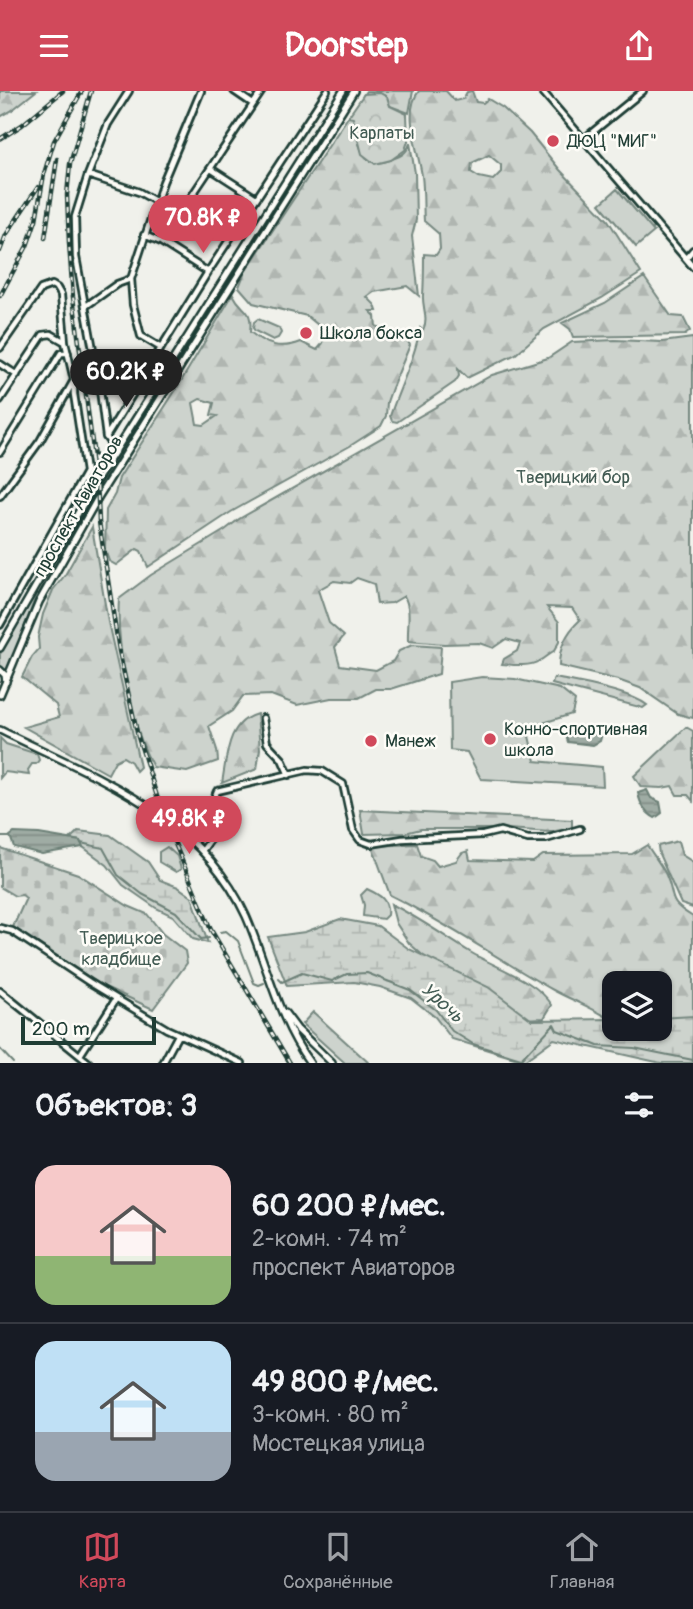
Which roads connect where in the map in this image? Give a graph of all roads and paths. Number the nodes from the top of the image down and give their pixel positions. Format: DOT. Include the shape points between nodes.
graph roads {
  1 [pos="129,91"];
  2 [pos="201,91"];
  3 [pos="234,91"];
  4 [pos="262,91"];
  5 [pos="327,91"];
  6 [pos="343,91"];
  7 [pos="354,91"];
  8 [pos="542,91"];
  9 [pos="643,91"];
  10 [pos="253,104"];
  11 [pos="584,139"];
  12 [pos="212,169"];
  13 [pos="88,175"];
  14 [pos="256,198"];
  15 [pos="157,202"];
  16 [pos="145,235"];
  17 [pos="161,242"];
  18 [pos="693,250"];
  19 [pos="685,258"];
  20 [pos="693,267"];
  21 [pos="208,271"];
  22 [pos="131,279"];
  23 [pos="86,306"];
  24 [pos="65,342"];
  25 [pos="0,348"];
  26 [pos="161,348"];
  27 [pos="68,353"];
  28 [pos="0,365"];
  29 [pos="16,375"];
  30 [pos="74,380"];
  31 [pos="0,400"];
  32 [pos="106,437"];
  33 [pos="116,451"];
  34 [pos="0,452"];
  35 [pos="0,496"];
  36 [pos="0,625"];
  37 [pos="0,648"];
  38 [pos="0,670"];
  39 [pos="6,682"];
  40 [pos="0,695"];
  41 [pos="263,719"];
  42 [pos="0,730"];
  43 [pos="289,775"];
  44 [pos="580,829"];
  45 [pos="202,851"];
  46 [pos="0,928"];
  47 [pos="0,991"];
  48 [pos="116,999"];
  49 [pos="281,1008"];
  50 [pos="178,1035"];
  51 [pos="317,1049"];
  52 [pos="80,1055"];
  53 [pos="308,1061"];
  54 [pos="89,1063"];
  55 [pos="163,1063"];
  56 [pos="242,1063"];
  57 [pos="332,1063"];
  1 -- 13 [label="street" via="108,124"];
  2 -- 15 [label="street"];
  3 -- 10 [label="street"];
  4 -- 10 [label="street"];
  5 -- 14 [label="street, проспект Авиаторов"];
  6 -- 33 [label="main road, проспект Авиаторов"];
  7 -- 39 [label="main road, проспект Авиаторов" via="99,496 39,602"];
  8 -- 11 [label="street"];
  9 -- 11 [label="street"];
  10 -- 12 [label="street"];
  11 -- 19 [label="street"];
  12 -- 14 [label="street"];
  12 -- 17 [label="street"];
  13 -- 15 [label="street"];
  13 -- 23 [label="street" via="75,216 76,257"];
  14 -- 21 [label="street, проспект Авиаторов"];
  15 -- 16 [label="street"];
  16 -- 17 [label="street"];
  16 -- 22 [label="street"];
  17 -- 21 [label="street"];
  18 -- 19 [label="street"];
  19 -- 20 [label="street"];
  21 -- 26 [label="street, проспект Авиаторов"];
  22 -- 23 [label="street"];
  22 -- 26 [label="street" via="141,336"];
  23 -- 32 [label="street"];
  24 -- 25 [label="street" via="60,291 52,285 41,289"];
  24 -- 27 [label="street"];
  24 -- 29 [label="street" via="43,335"];
  26 -- 32 [label="street, проспект Авиаторов"];
  27 -- 30 [label="street"];
  27 -- 34 [label="street" via="61,353"];
  28 -- 29 [label="street"];
  29 -- 31 [label="street"];
  30 -- 35 [label="street" via="40,441"];
  30 -- 36 [label="street, проспект Авиаторов" via="86,472"];
  32 -- 33 [label="street"];
  33 -- 37 [label="main road, проспект Авиаторов"];
  38 -- 39 [label="main road"];
  39 -- 40 [label="main road, проспект Авиаторов"];
  41 -- 43 [label="street" via="267,743"];
  42 -- 45 [label="main road" via="163,815"];
  43 -- 44 [label="street" via="315,769 342,784 353,830 371,845 500,831 546,839"];
  43 -- 45 [label="street" via="217,791 211,806 216,832"];
  45 -- 49 [label="main road" via="234,893"];
  46 -- 48 [label="street"];
  47 -- 52 [label="street"];
  48 -- 50 [label="street"];
  48 -- 52 [label="street"];
  49 -- 51 [label="main road"];
  49 -- 53 [label="main road"];
  50 -- 55 [label="street"];
  50 -- 56 [label="street"];
  51 -- 53 [label="main road"];
  51 -- 57 [label="main road"];
  52 -- 54 [label="street"];
}
